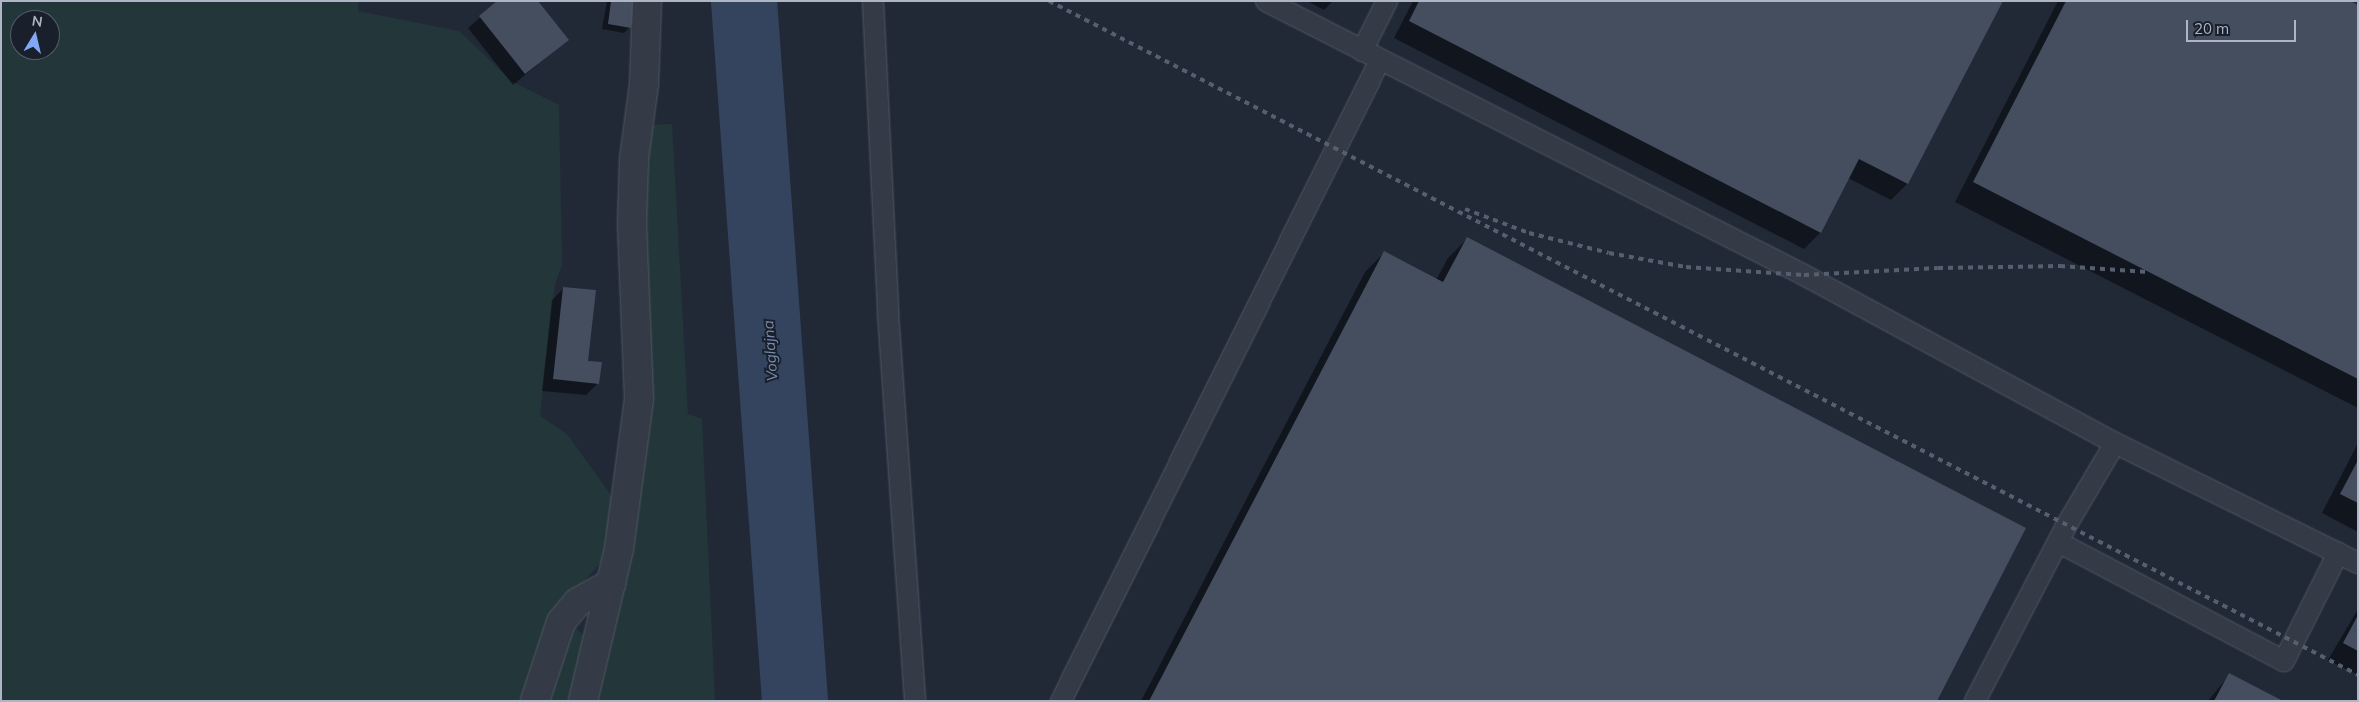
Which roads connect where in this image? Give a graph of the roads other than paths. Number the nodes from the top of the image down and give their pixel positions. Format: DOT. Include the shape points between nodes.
graph roads {
  1 [pos="647,1"];
  2 [pos="873,1"];
  3 [pos="1266,1"];
  4 [pos="1387,1"];
  5 [pos="1362,51"];
  6 [pos="1380,60"];
  7 [pos="2116,442"];
  8 [pos="2058,542"];
  9 [pos="2338,553"];
  10 [pos="2358,563"];
  11 [pos="611,584"];
  12 [pos="535,701"];
  13 [pos="583,701"];
  14 [pos="915,701"];
  15 [pos="1061,701"];
  16 [pos="1975,701"];
  1 -- 11 [label="street" via="644,84 634,159 632,224 639,399 619,549"];
  2 -- 14 [label="lane" via="888,313"];
  3 -- 5 [label="lane"];
  4 -- 5 [label="lane"];
  5 -- 6 [label="lane"];
  6 -- 7 [label="lane" via="1804,275"];
  6 -- 15 [label="lane"];
  7 -- 8 [label="lane"];
  7 -- 9 [label="lane"];
  8 -- 9 [label="lane" via="2284,662"];
  8 -- 16 [label="lane"];
  9 -- 10 [label="lane"];
  11 -- 12 [label="street" via="578,602 561,622"];
  11 -- 13 [label="street"];
}
